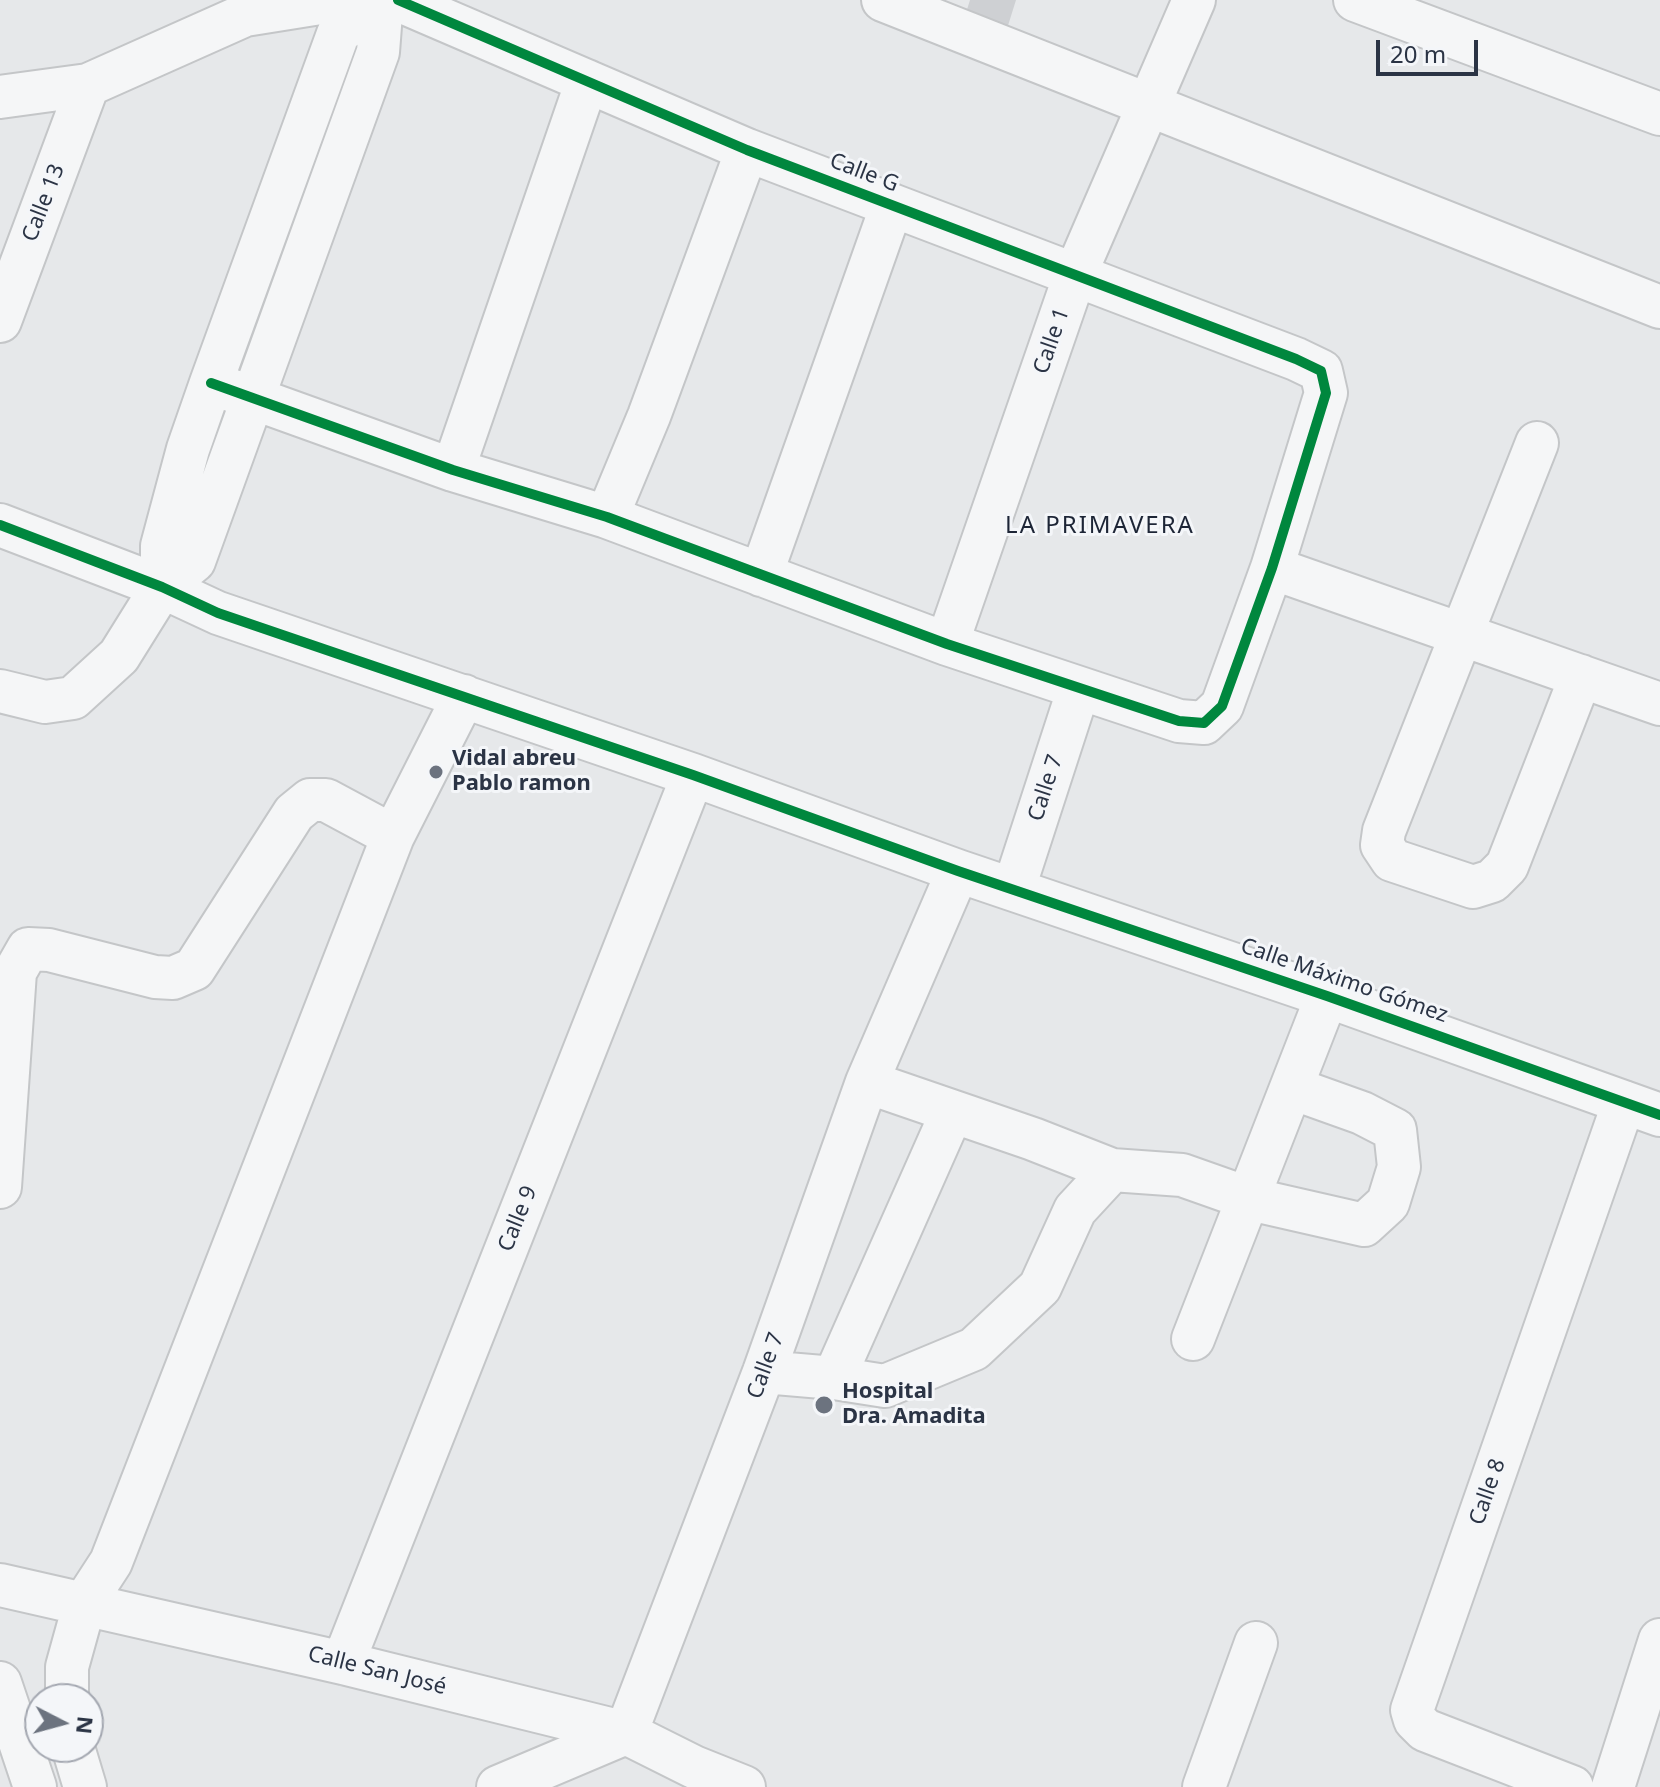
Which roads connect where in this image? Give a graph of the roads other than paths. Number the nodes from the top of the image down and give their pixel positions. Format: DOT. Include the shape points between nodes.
graph roads {
  1 [pos="339,0"];
  2 [pos="375,0"];
  3 [pos="382,0"];
  4 [pos="398,0"];
  5 [pos="883,0"];
  6 [pos="1194,0"];
  7 [pos="1355,0"];
  8 [pos="587,81"];
  9 [pos="88,85"];
  10 [pos="0,97"];
  11 [pos="1149,104"];
  12 [pos="1660,114"];
  13 [pos="747,150"];
  14 [pos="892,205"];
  15 [pos="1075,275"];
  16 [pos="1660,307"];
  17 [pos="0,321"];
  18 [pos="211,383"];
  19 [pos="252,397"];
  20 [pos="1537,443"];
  21 [pos="453,470"];
  22 [pos="607,517"];
  23 [pos="0,525"];
  24 [pos="1272,568"];
  25 [pos="761,575"];
  26 [pos="162,587"];
  27 [pos="1462,634"];
  28 [pos="947,644"];
  29 [pos="1581,676"];
  30 [pos="1079,688"];
  31 [pos="0,691"];
  32 [pos="464,696"];
  33 [pos="1660,704"];
  34 [pos="693,775"];
  35 [pos="393,836"];
  36 [pos="958,871"];
  37 [pos="1014,888"];
  38 [pos="1327,996"];
  39 [pos="867,1082"];
  40 [pos="1292,1088"];
  41 [pos="1642,1109"];
  42 [pos="952,1112"];
  43 [pos="1112,1170"];
  44 [pos="0,1187"];
  45 [pos="1250,1199"];
  46 [pos="1193,1339"];
  47 [pos="764,1372"];
  48 [pos="834,1378"];
  49 [pos="0,1585"];
  50 [pos="85,1602"];
  51 [pos="1660,1640"];
  52 [pos="1256,1643"];
  53 [pos="343,1663"];
  54 [pos="0,1683"];
  55 [pos="67,1683"];
  56 [pos="1652,1689"];
  57 [pos="626,1733"];
  58 [pos="78,1763"];
  59 [pos="35,1787"];
  60 [pos="85,1787"];
  61 [pos="498,1787"];
  62 [pos="744,1787"];
  63 [pos="1204,1787"];
  64 [pos="1572,1787"];
  65 [pos="1613,1787"];
  1 -- 9 [label="street" via="245,15"];
  2 -- 18 [label="street" via="338,34"];
  3 -- 19 [label="street" via="378,52"];
  4 -- 8 [label="street, Calle G"];
  5 -- 11 [label="street"];
  6 -- 11 [label="street, Calle 1"];
  7 -- 12 [label="street"];
  8 -- 13 [label="street, Calle G"];
  8 -- 21 [label="street"];
  9 -- 10 [label="street"];
  9 -- 17 [label="street, Calle 13"];
  11 -- 15 [label="street, Calle 1"];
  11 -- 16 [label="street"];
  13 -- 14 [label="street, Calle G"];
  13 -- 22 [label="street"];
  14 -- 15 [label="street, Calle G"];
  14 -- 25 [label="street"];
  15 -- 24 [label="street, Calle G" via="1321,371 1326,393"];
  15 -- 28 [label="street, Calle 1"];
  18 -- 19 [label="street"];
  18 -- 26 [label="street" via="162,546"];
  19 -- 21 [label="street"];
  19 -- 26 [label="street" via="194,561"];
  20 -- 27 [label="street"];
  21 -- 22 [label="street"];
  22 -- 25 [label="street"];
  23 -- 26 [label="street, Calle Máximo Gómez"];
  24 -- 27 [label="street"];
  24 -- 30 [label="street" via="1222,706 1204,723 1179,721"];
  25 -- 28 [label="street"];
  26 -- 31 [label="street" via="119,656 73,698 45,702"];
  26 -- 32 [label="street, Calle Máximo Gómez" via="218,613"];
  27 -- 29 [label="street"];
  27 -- 29 [label="street" via="1384,831 1382,845 1392,860 1473,887 1492,881 1507,866"];
  28 -- 30 [label="street"];
  29 -- 33 [label="street"];
  30 -- 37 [label="street, Calle 7"];
  32 -- 34 [label="street, Calle Máximo Gómez"];
  32 -- 35 [label="street"];
  34 -- 36 [label="street, Calle Máximo Gómez"];
  34 -- 53 [label="street, Calle 9"];
  35 -- 44 [label="street" via="326,800 310,800 294,813 194,969 173,978 28,949 15,972"];
  35 -- 50 [label="street" via="111,1562"];
  36 -- 37 [label="street, Calle Máximo Gómez"];
  36 -- 39 [label="street, Calle 7"];
  37 -- 38 [label="street, Calle Máximo Gómez"];
  38 -- 40 [label="street"];
  38 -- 41 [label="street, Calle Máximo Gómez"];
  39 -- 42 [label="street"];
  39 -- 47 [label="street, Calle 7"];
  40 -- 45 [label="street"];
  40 -- 45 [label="street" via="1395,1130 1399,1167 1388,1203 1364,1225"];
  41 -- 64 [label="street, Calle 8" via="1412,1710 1425,1730"];
  42 -- 43 [label="street"];
  42 -- 48 [label="street"];
  43 -- 45 [label="street" via="1182,1175"];
  43 -- 48 [label="street" via="1075,1210 1040,1287 974,1349 885,1386"];
  45 -- 46 [label="street"];
  47 -- 48 [label="street"];
  47 -- 57 [label="street, Calle 7"];
  49 -- 50 [label="street, Calle San José"];
  50 -- 53 [label="street, Calle San José"];
  50 -- 55 [label="street"];
  51 -- 56 [label="street"];
  52 -- 63 [label="street"];
  53 -- 57 [label="street, Calle San José"];
  54 -- 59 [label="street"];
  56 -- 65 [label="street"];
  57 -- 61 [label="street"];
  57 -- 62 [label="street, Calle San José"];
  58 -- 60 [label="street"];
}
